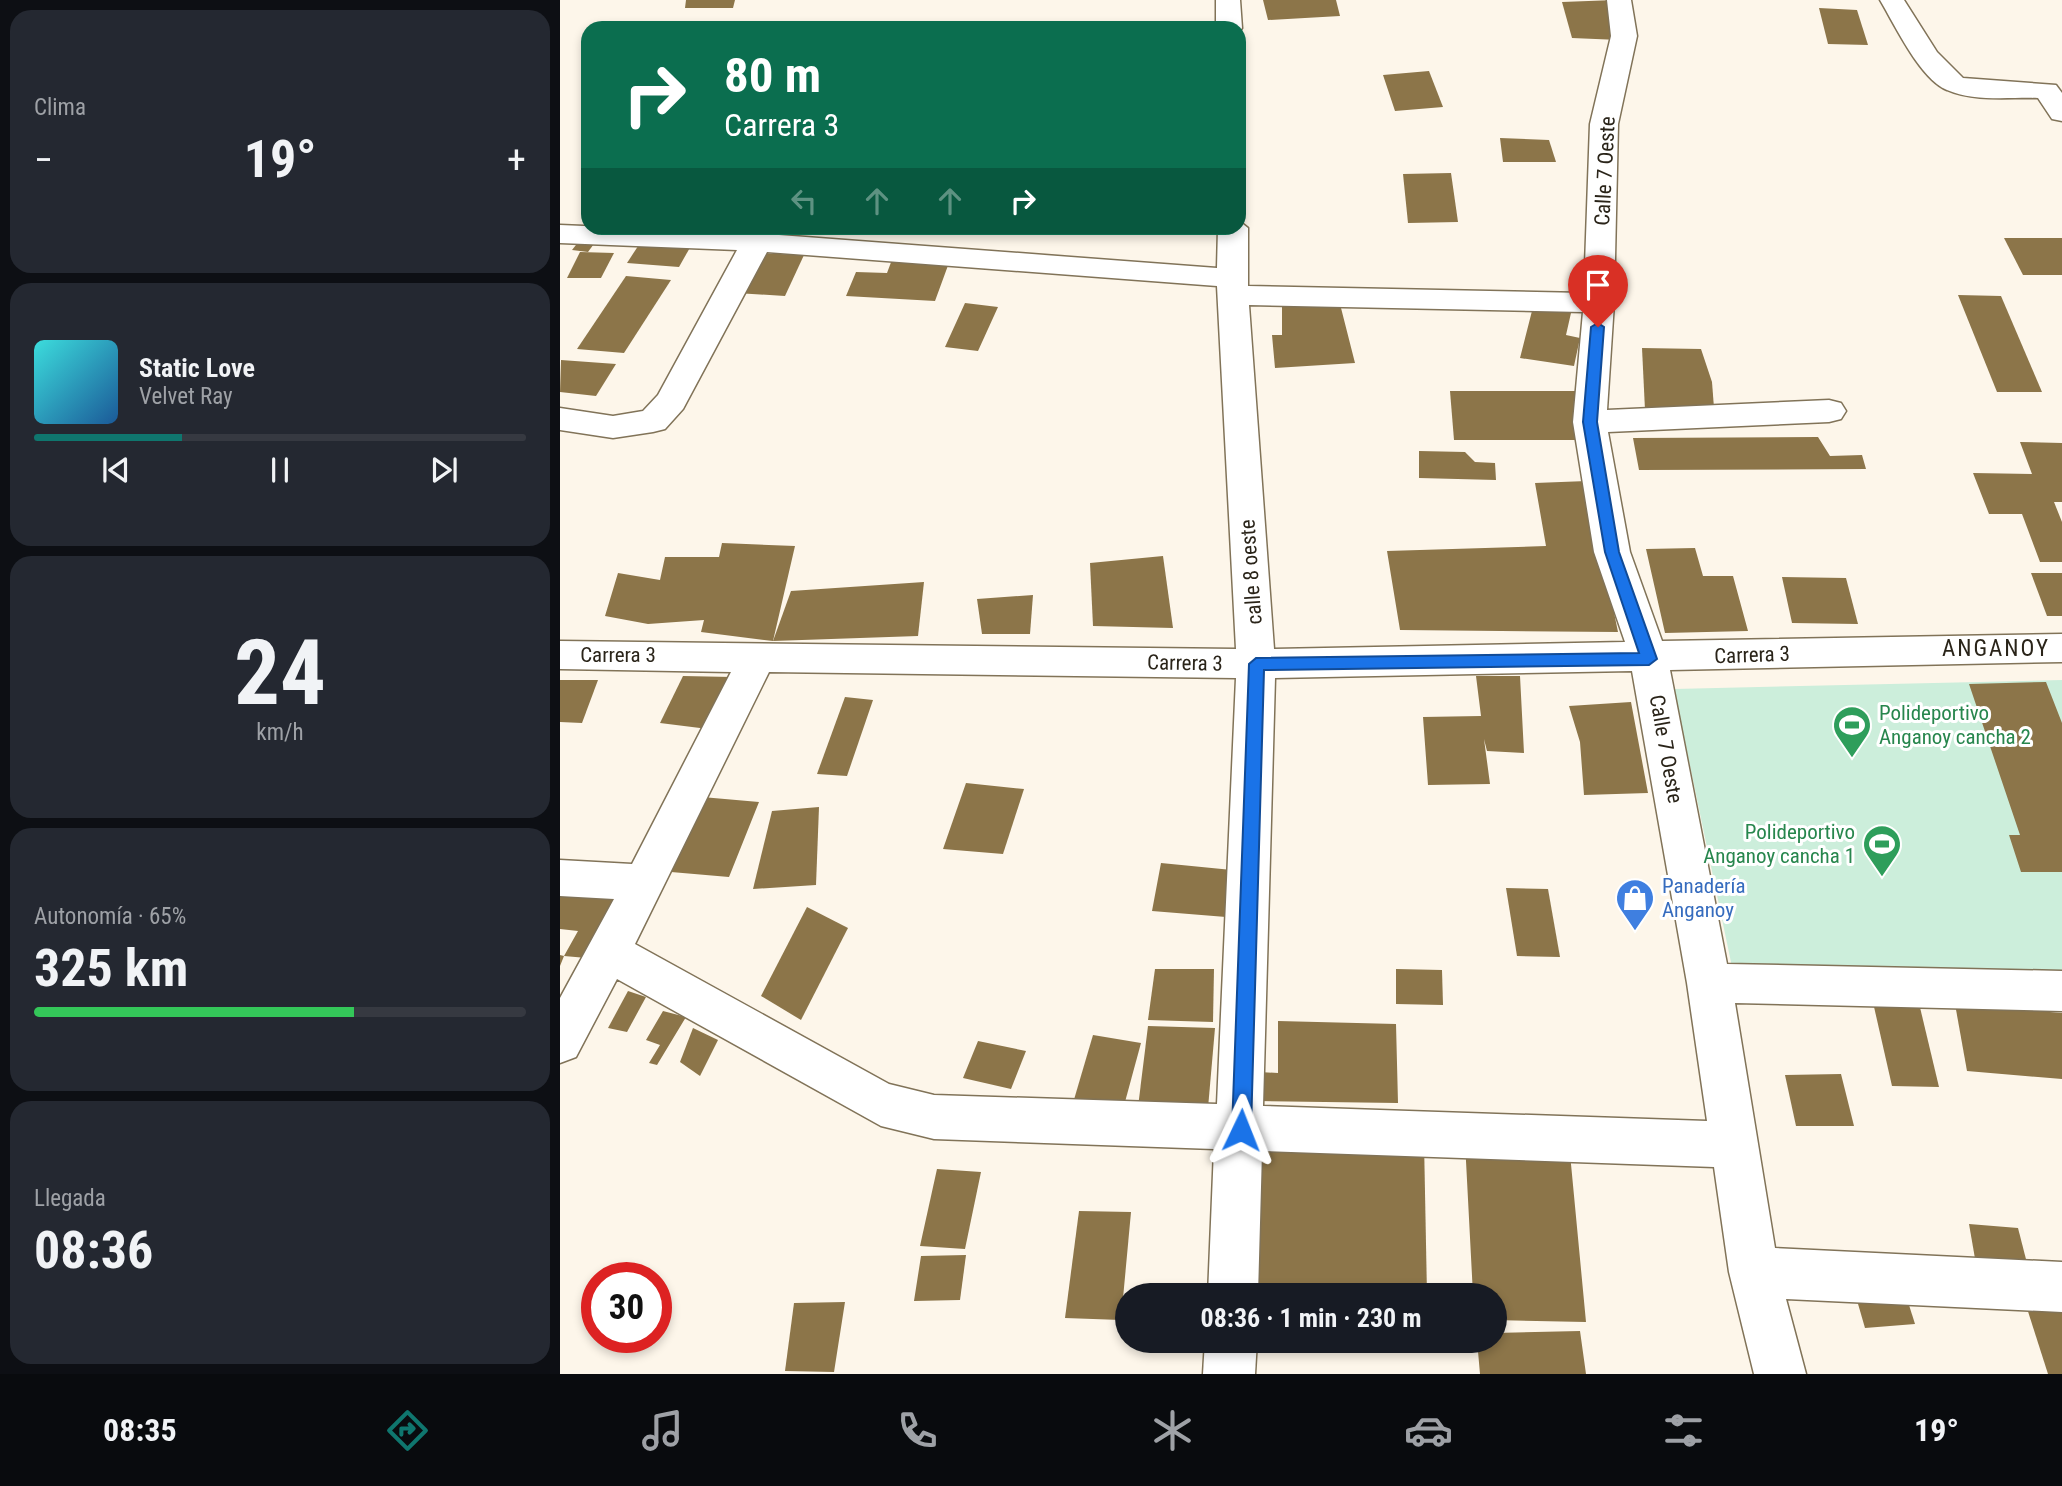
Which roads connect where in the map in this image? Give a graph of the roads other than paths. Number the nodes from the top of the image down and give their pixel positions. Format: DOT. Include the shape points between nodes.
graph roads {
  1 [pos="1228,0"];
  2 [pos="1619,0"];
  3 [pos="1892,0"];
  4 [pos="1229,21"];
  5 [pos="2062,113"];
  6 [pos="560,234"];
  7 [pos="581,234"];
  8 [pos="764,235"];
  9 [pos="1233,235"];
  10 [pos="1233,286"];
  11 [pos="1599,303"];
  12 [pos="1829,411"];
  13 [pos="560,419"];
  14 [pos="1590,422"];
  15 [pos="2062,648"];
  16 [pos="560,655"];
  17 [pos="758,656"];
  18 [pos="1649,659"];
  19 [pos="1256,664"];
  20 [pos="560,878"];
  21 [pos="643,883"];
  22 [pos="609,952"];
  23 [pos="1709,983"];
  24 [pos="2062,991"];
  25 [pos="560,1042"];
  26 [pos="1241,1130"];
  27 [pos="1734,1144"];
  28 [pos="1754,1272"];
  29 [pos="1234,1283"];
  30 [pos="2062,1287"];
  31 [pos="1230,1353"];
  32 [pos="1229,1374"];
  33 [pos="1780,1374"];
  1 -- 4 [label="street"];
  2 -- 11 [label="street, Calle 7 Oeste" via="1624,37 1604,124"];
  3 -- 5 [label="street" via="1937,68 1955,84 2047,91"];
  6 -- 7 [label="street"];
  8 -- 10 [label="street"];
  8 -- 13 [label="street" via="746,259 671,401 653,421 613,427"];
  9 -- 10 [label="street, calle 8 oeste"];
  10 -- 11 [label="street" via="1339,300"];
  10 -- 19 [label="street, calle 8 oeste"];
  11 -- 14 [label="street, Calle 7 Oeste"];
  12 -- 14 [label="street"];
  14 -- 18 [label="street, Calle 7 Oeste" via="1612,552"];
  15 -- 18 [label="street, Carrera 3"];
  16 -- 17 [label="street, Carrera 3"];
  17 -- 19 [label="street, Carrera 3"];
  17 -- 21 [label="street"];
  18 -- 19 [label="street, Carrera 3"];
  18 -- 23 [label="street, Calle 7 Oeste"];
  19 -- 26 [label="street, calle 8 oeste"];
  20 -- 21 [label="street"];
  21 -- 22 [label="street"];
  22 -- 25 [label="street"];
  22 -- 26 [label="street" via="881,1104 934,1117"];
  23 -- 24 [label="street"];
  23 -- 27 [label="street, Calle 7 Oeste"];
  26 -- 27 [label="street"];
  26 -- 29 [label="street, calle 8 oeste"];
  27 -- 28 [label="street, Calle 7 Oeste"];
  28 -- 30 [label="street"];
  28 -- 33 [label="street, Calle 7 Oeste"];
  31 -- 32 [label="street"];
}
